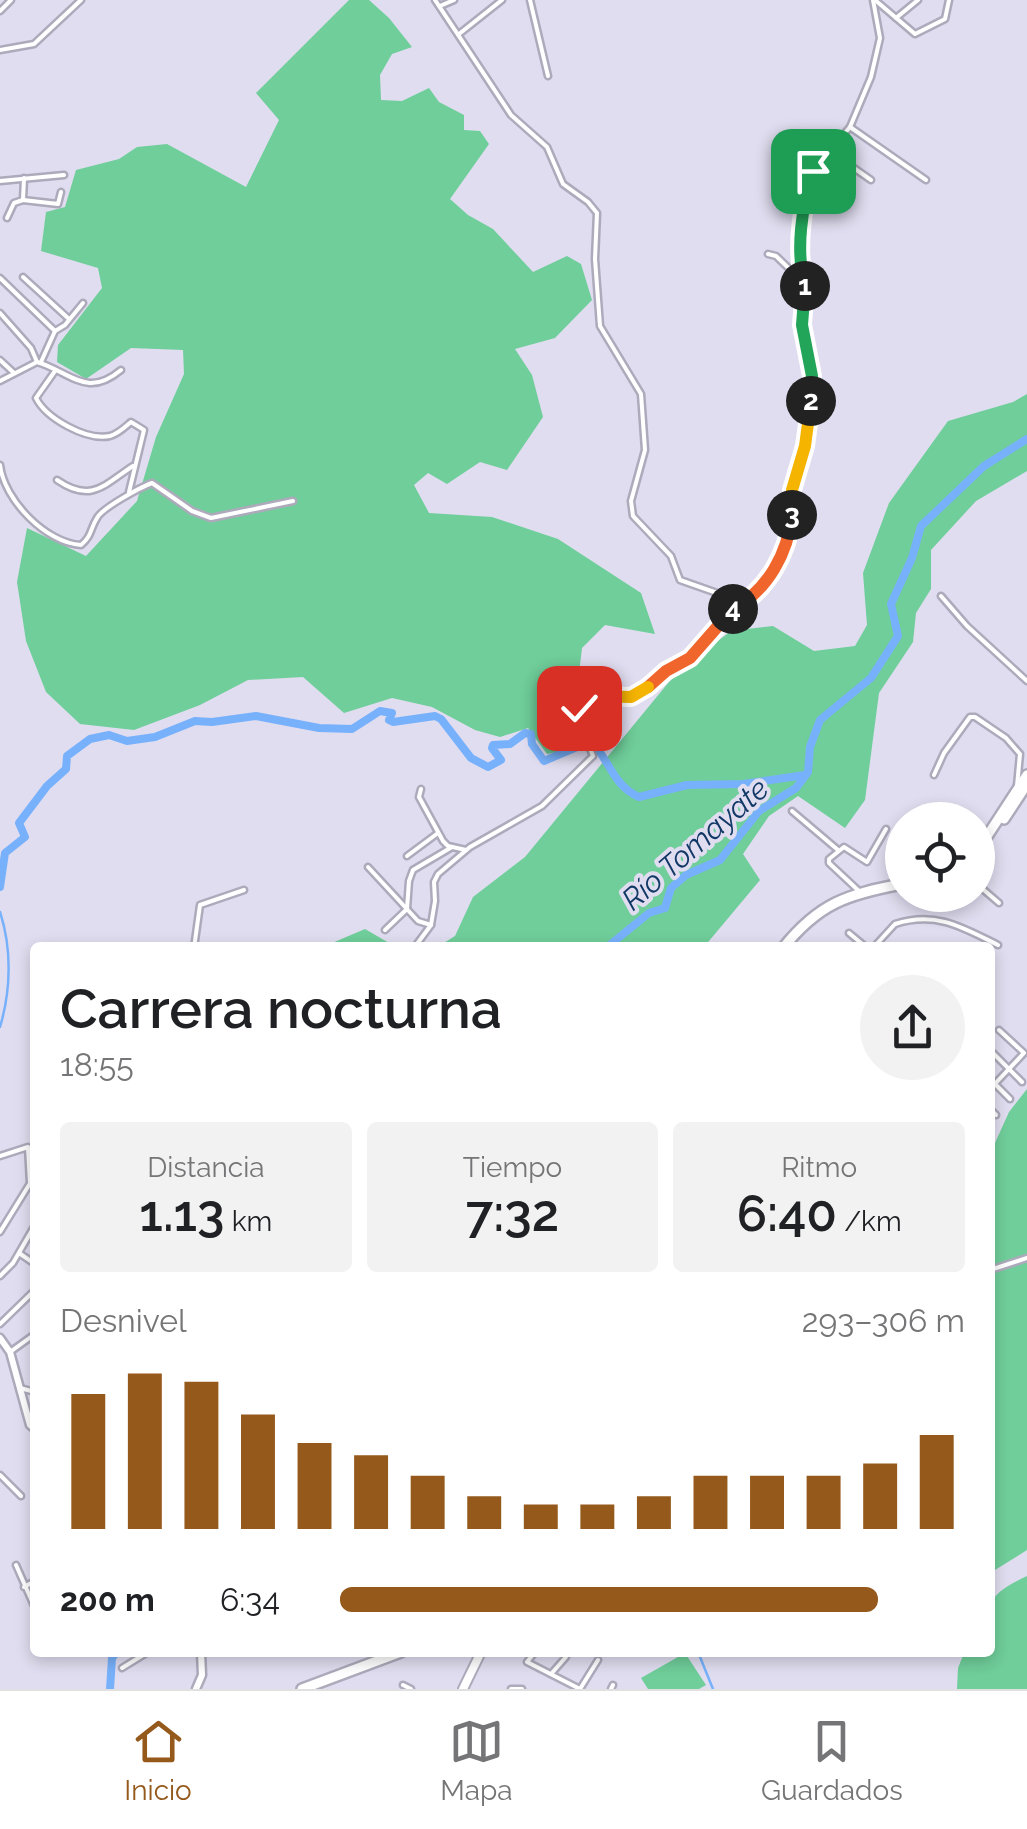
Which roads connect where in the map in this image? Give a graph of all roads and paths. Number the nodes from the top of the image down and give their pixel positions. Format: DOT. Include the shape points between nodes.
graph roads {
  1 [pos="11,0"];
  2 [pos="80,0"];
  3 [pos="435,0"];
  4 [pos="454,0"];
  5 [pos="502,0"];
  6 [pos="530,0"];
  7 [pos="918,0"];
  8 [pos="949,0"];
  9 [pos="877,1"];
  10 [pos="439,6"];
  11 [pos="0,11"];
  12 [pos="896,18"];
  13 [pos="459,34"];
  14 [pos="0,50"];
  15 [pos="548,76"];
  16 [pos="850,127"];
  17 [pos="831,152"];
  18 [pos="64,175"];
  19 [pos="24,178"];
  20 [pos="871,180"];
  21 [pos="926,180"];
  22 [pos="0,181"];
  23 [pos="61,192"];
  24 [pos="24,200"];
  25 [pos="7,218"];
  26 [pos="768,254"];
  27 [pos="24,277"];
  28 [pos="0,278"];
  29 [pos="804,283"];
  30 [pos="83,303"];
  31 [pos="0,314"];
  32 [pos="69,318"];
  33 [pos="55,331"];
  34 [pos="0,360"];
  35 [pos="39,362"];
  36 [pos="121,370"];
  37 [pos="55,371"];
  38 [pos="14,374"];
  39 [pos="0,381"];
  40 [pos="0,465"];
  41 [pos="134,466"];
  42 [pos="57,480"];
  43 [pos="128,494"];
  44 [pos="293,501"];
  45 [pos="941,596"];
  46 [pos="733,608"];
  47 [pos="1027,681"];
  48 [pos="934,775"];
  49 [pos="1027,775"];
  50 [pos="1022,785"];
  51 [pos="421,790"];
  52 [pos="792,811"];
  53 [pos="995,825"];
  54 [pos="995,830"];
  55 [pos="885,831"];
  56 [pos="438,833"];
  57 [pos="452,847"];
  58 [pos="466,850"];
  59 [pos="838,850"];
  60 [pos="407,856"];
  61 [pos="368,866"];
  62 [pos="244,890"];
  63 [pos="885,891"];
  64 [pos="863,894"];
  65 [pos="995,898"];
  66 [pos="1000,902"];
  67 [pos="407,909"];
  68 [pos="431,925"];
  69 [pos="385,930"];
  70 [pos="849,933"];
  71 [pos="195,942"];
  72 [pos="418,942"];
  73 [pos="792,942"];
  74 [pos="862,942"];
  75 [pos="876,942"];
  76 [pos="992,942"];
  77 [pos="995,943"];
  78 [pos="998,945"];
  79 [pos="999,1030"];
  80 [pos="995,1055"];
  81 [pos="1009,1069"];
  82 [pos="1022,1082"];
  83 [pos="996,1084"];
  84 [pos="1010,1099"];
  85 [pos="0,1156"];
  86 [pos="30,1161"];
  87 [pos="30,1187"];
  88 [pos="0,1232"];
  89 [pos="30,1234"];
  90 [pos="19,1253"];
  91 [pos="1027,1258"];
  92 [pos="30,1261"];
  93 [pos="995,1268"];
  94 [pos="0,1276"];
  95 [pos="30,1295"];
  96 [pos="0,1324"];
  97 [pos="0,1338"];
  98 [pos="30,1338"];
  99 [pos="10,1352"];
  100 [pos="20,1388"];
  101 [pos="30,1391"];
  102 [pos="30,1424"];
  103 [pos="0,1475"];
  104 [pos="21,1496"];
  105 [pos="16,1565"];
  106 [pos="30,1584"];
  107 [pos="24,1587"];
  108 [pos="30,1598"];
  109 [pos="140,1657"];
  110 [pos="201,1657"];
  111 [pos="388,1657"];
  112 [pos="397,1657"];
  113 [pos="479,1657"];
  114 [pos="531,1657"];
  115 [pos="566,1657"];
  116 [pos="598,1660"];
  117 [pos="122,1668"];
  118 [pos="551,1674"];
  119 [pos="403,1684"];
  120 [pos="196,1689"];
  121 [pos="302,1689"];
  122 [pos="316,1689"];
  123 [pos="412,1689"];
  124 [pos="463,1689"];
  125 [pos="511,1689"];
  126 [pos="522,1689"];
  1 -- 11 [label="street"];
  2 -- 14 [label="street" via="34,44"];
  3 -- 10 [label="street"];
  4 -- 10 [label="street"];
  5 -- 13 [label="street"];
  6 -- 15 [label="street"];
  7 -- 12 [label="street"];
  8 -- 12 [label="street" via="945,20 922,32 911,33"];
  9 -- 12 [label="street"];
  9 -- 16 [label="street" via="879,46"];
  10 -- 13 [label="street"];
  13 -- 46 [label="street" via="511,115 549,150 562,182 588,202 599,221 600,326 641,394 645,450 631,501 634,518 671,556 680,580 720,594"];
  16 -- 17 [label="street"];
  16 -- 21 [label="street"];
  17 -- 20 [label="street"];
  17 -- 29 [label="street" via="811,176 801,234"];
  18 -- 19 [label="street"];
  19 -- 22 [label="street"];
  19 -- 24 [label="street"];
  23 -- 24 [label="street" via="58,204"];
  24 -- 25 [label="street" via="14,203"];
  26 -- 29 [label="street"];
  27 -- 32 [label="street"];
  28 -- 33 [label="street"];
  29 -- 46 [label="street" via="802,339 813,392 792,490 791,535 764,586"];
  30 -- 32 [label="street"];
  31 -- 35 [label="street"];
  32 -- 33 [label="street"];
  33 -- 35 [label="street"];
  34 -- 38 [label="street"];
  35 -- 37 [label="street"];
  35 -- 38 [label="street"];
  36 -- 37 [label="street" via="94,384"];
  37 -- 41 [label="street" via="38,403 101,437 131,422 141,426"];
  38 -- 39 [label="street"];
  40 -- 43 [label="street" via="16,502 60,542 80,545 97,517"];
  41 -- 42 [label="street" via="90,491 76,492"];
  41 -- 43 [label="street"];
  43 -- 44 [label="street" via="152,484 211,518"];
  45 -- 47 [label="street"];
  46 -- 58 [label="street" via="690,658 636,696 593,695 582,702 578,718 592,757 542,806"];
  48 -- 50 [label="street" via="975,717 1020,754"];
  49 -- 50 [label="main road"];
  50 -- 53 [label="main road"];
  50 -- 54 [label="main road"];
  51 -- 56 [label="street"];
  52 -- 59 [label="street"];
  55 -- 59 [label="street" via="867,862 844,847"];
  56 -- 57 [label="street"];
  56 -- 60 [label="street"];
  57 -- 58 [label="street"];
  57 -- 67 [label="street" via="413,870"];
  58 -- 68 [label="street" via="434,879"];
  59 -- 64 [label="street" via="829,864"];
  61 -- 67 [label="street"];
  62 -- 71 [label="street" via="200,905"];
  63 -- 64 [label="main road"];
  64 -- 73 [label="main road" via="820,916"];
  65 -- 66 [label="street"];
  67 -- 68 [label="street"];
  67 -- 69 [label="street"];
  68 -- 72 [label="street"];
  70 -- 74 [label="street"];
  75 -- 76 [label="street" via="895,924 936,920"];
  77 -- 78 [label="street"];
  79 -- 81 [label="street" via="1024,1053"];
  80 -- 81 [label="street"];
  81 -- 82 [label="street"];
  81 -- 83 [label="street"];
  83 -- 84 [label="street"];
  85 -- 86 [label="street" via="28,1147"];
  87 -- 88 [label="street"];
  89 -- 90 [label="street"];
  90 -- 92 [label="street"];
  90 -- 94 [label="street"];
  91 -- 93 [label="street"];
  95 -- 96 [label="street"];
  97 -- 99 [label="street"];
  98 -- 99 [label="street"];
  99 -- 100 [label="street"];
  100 -- 101 [label="street"];
  100 -- 102 [label="street"];
  103 -- 104 [label="street"];
  105 -- 107 [label="street"];
  106 -- 107 [label="street"];
  107 -- 108 [label="street"];
  109 -- 117 [label="street"];
  110 -- 120 [label="street"];
  111 -- 121 [label="main road"];
  112 -- 122 [label="main road"];
  113 -- 124 [label="main road"];
  114 -- 118 [label="street" via="527,1662"];
  115 -- 118 [label="street"];
  116 -- 118 [label="street" via="580,1689"];
  119 -- 123 [label="street"];
  125 -- 126 [label="street"];
}
